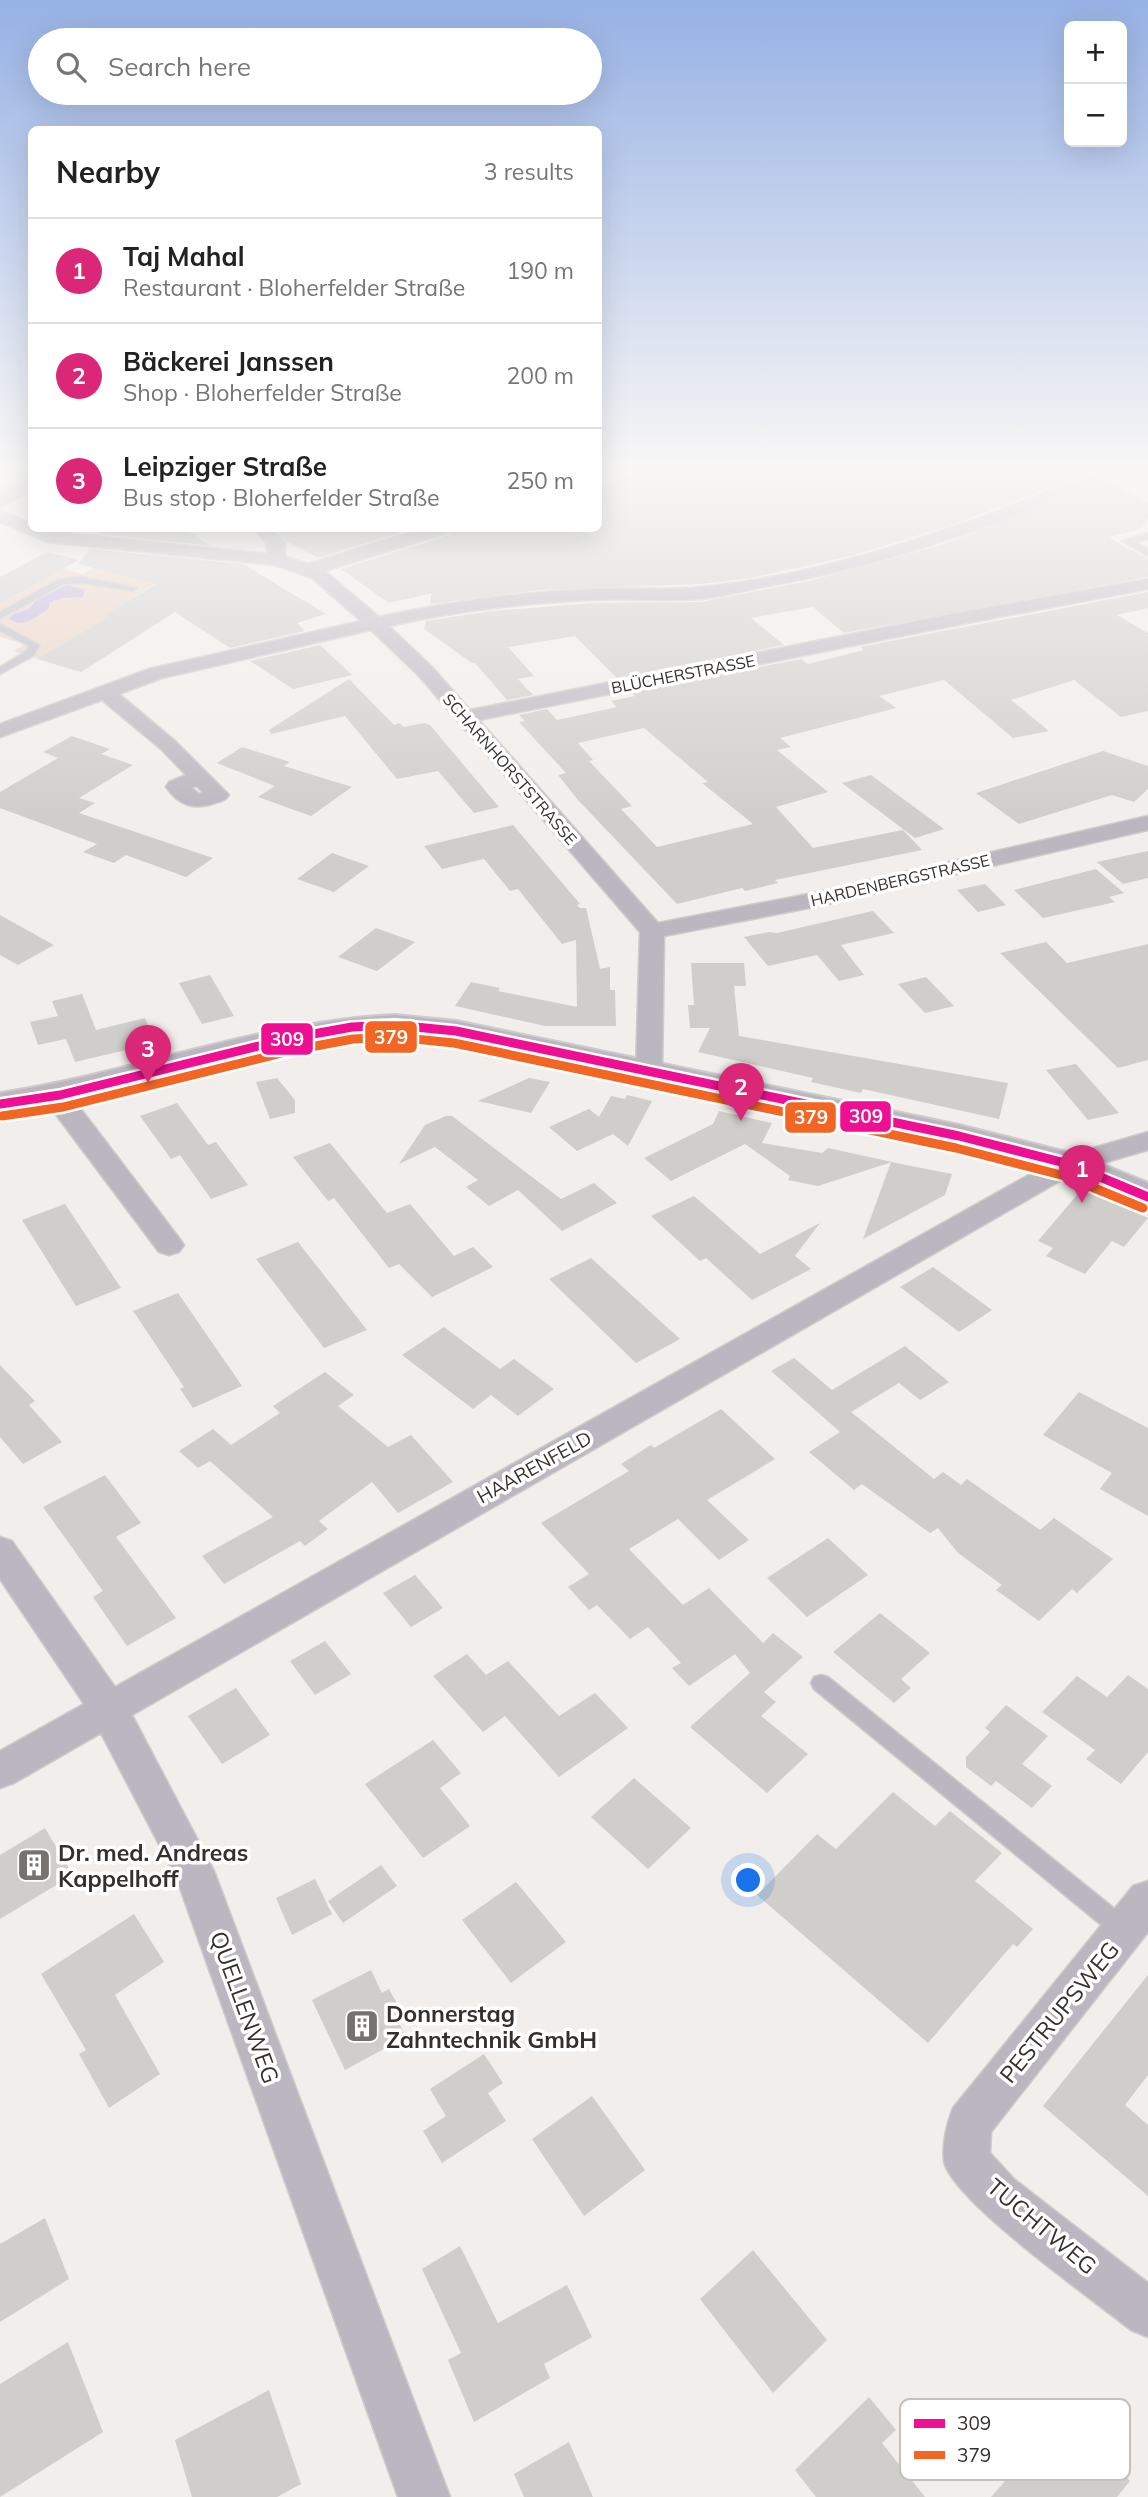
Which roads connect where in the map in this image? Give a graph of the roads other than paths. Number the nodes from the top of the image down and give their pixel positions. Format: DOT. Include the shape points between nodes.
graph roads {
  1 [pos="48,589"];
  2 [pos="335,589"];
  3 [pos="726,589"];
  4 [pos="1123,589"];
  5 [pos="0,615"];
  6 [pos="374,623"];
  7 [pos="0,628"];
  8 [pos="0,671"];
  9 [pos="103,691"];
  10 [pos="465,717"];
  11 [pos="0,731"];
  12 [pos="198,777"];
  13 [pos="1148,823"];
  14 [pos="652,931"];
  15 [pos="649,1071"];
  16 [pos="60,1095"];
  17 [pos="0,1104"];
  18 [pos="1148,1141"];
  19 [pos="1069,1164"];
  20 [pos="1148,1197"];
  21 [pos="169,1245"];
  22 [pos="0,1551"];
  23 [pos="821,1683"];
  24 [pos="108,1708"];
  25 [pos="0,1771"];
  26 [pos="1136,1915"];
  27 [pos="970,2123"];
  28 [pos="1148,2312"];
  29 [pos="424,2497"];
  1 -- 5 [label="lane"];
  2 -- 6 [label="street, SCHARNHORSTSTRASSE"];
  3 -- 6 [label="street" via="510,600"];
  4 -- 10 [label="street, BLÜCHERSTRASSE"];
  6 -- 9 [label="street" via="188,665"];
  6 -- 10 [label="street, SCHARNHORSTSTRASSE"];
  7 -- 8 [label="lane" via="30,641 35,649"];
  9 -- 11 [label="street"];
  9 -- 12 [label="street"];
  10 -- 14 [label="street, SCHARNHORSTSTRASSE"];
  13 -- 14 [label="street, HARDENBERGSTRASSE" via="819,899"];
  14 -- 15 [label="street"];
  15 -- 16 [label="street" via="456,1031 395,1025 291,1038"];
  15 -- 19 [label="street" via="959,1136"];
  16 -- 17 [label="street"];
  16 -- 21 [label="street"];
  18 -- 19 [label="street, HAARENFELD"];
  19 -- 20 [label="street"];
  19 -- 24 [label="street, HAARENFELD"];
  22 -- 24 [label="street, QUELLENWEG"];
  23 -- 26 [label="lane"];
  24 -- 25 [label="street, HAARENFELD"];
  24 -- 29 [label="street, QUELLENWEG" via="194,1871"];
  26 -- 27 [label="street, PESTRUPSWEG"];
  27 -- 28 [label="street, TUCHTWEG" via="967,2161 998,2195"];
}
